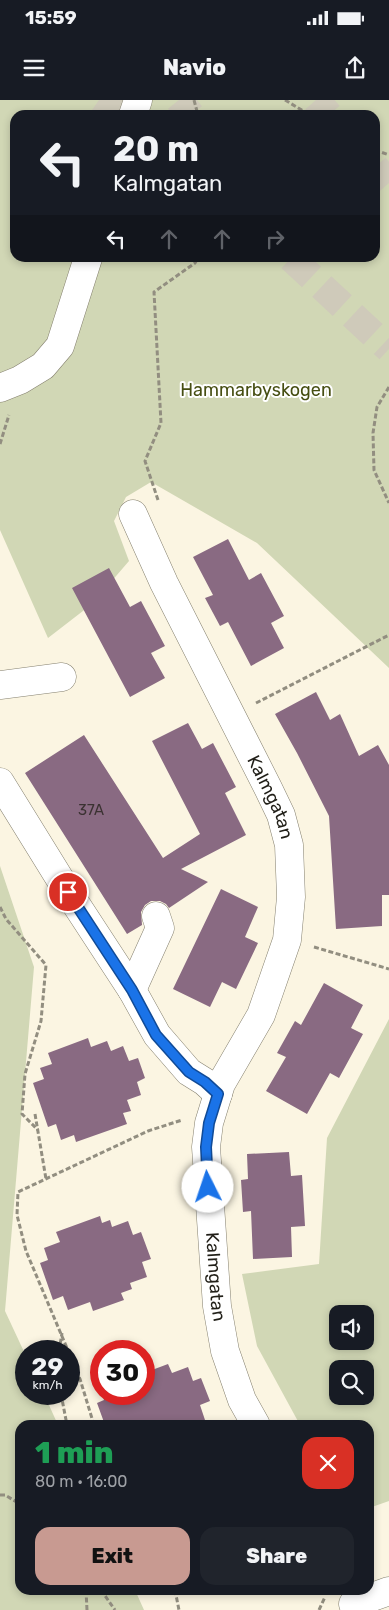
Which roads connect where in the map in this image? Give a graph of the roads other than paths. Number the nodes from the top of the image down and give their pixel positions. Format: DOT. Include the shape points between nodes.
graph roads {
  1 [pos="87,262"];
  2 [pos="0,388"];
  3 [pos="134,514"];
  4 [pos="62,677"];
  5 [pos="0,685"];
  6 [pos="0,782"];
  7 [pos="156,916"];
  8 [pos="132,990"];
  9 [pos="212,1088"];
  10 [pos="253,1420"];
  11 [pos="389,1590"];
  12 [pos="374,1594"];
  13 [pos="372,1595"];
  14 [pos="351,1601"];
  1 -- 2 [label="street" via="60,346 43,366"];
  3 -- 9 [label="street, Kalmgatan" via="164,583 281,815 289,845 291,897 287,940 261,1015 221,1084"];
  4 -- 5 [label="street"];
  6 -- 8 [label="street"];
  7 -- 8 [label="street" via="160,928"];
  8 -- 9 [label="street" via="156,1035 189,1072"];
  9 -- 10 [label="street, Kalmgatan" via="206,1147 217,1306 228,1360 242,1400"];
  11 -- 12 [label="street"];
  13 -- 14 [label="street"];
}
